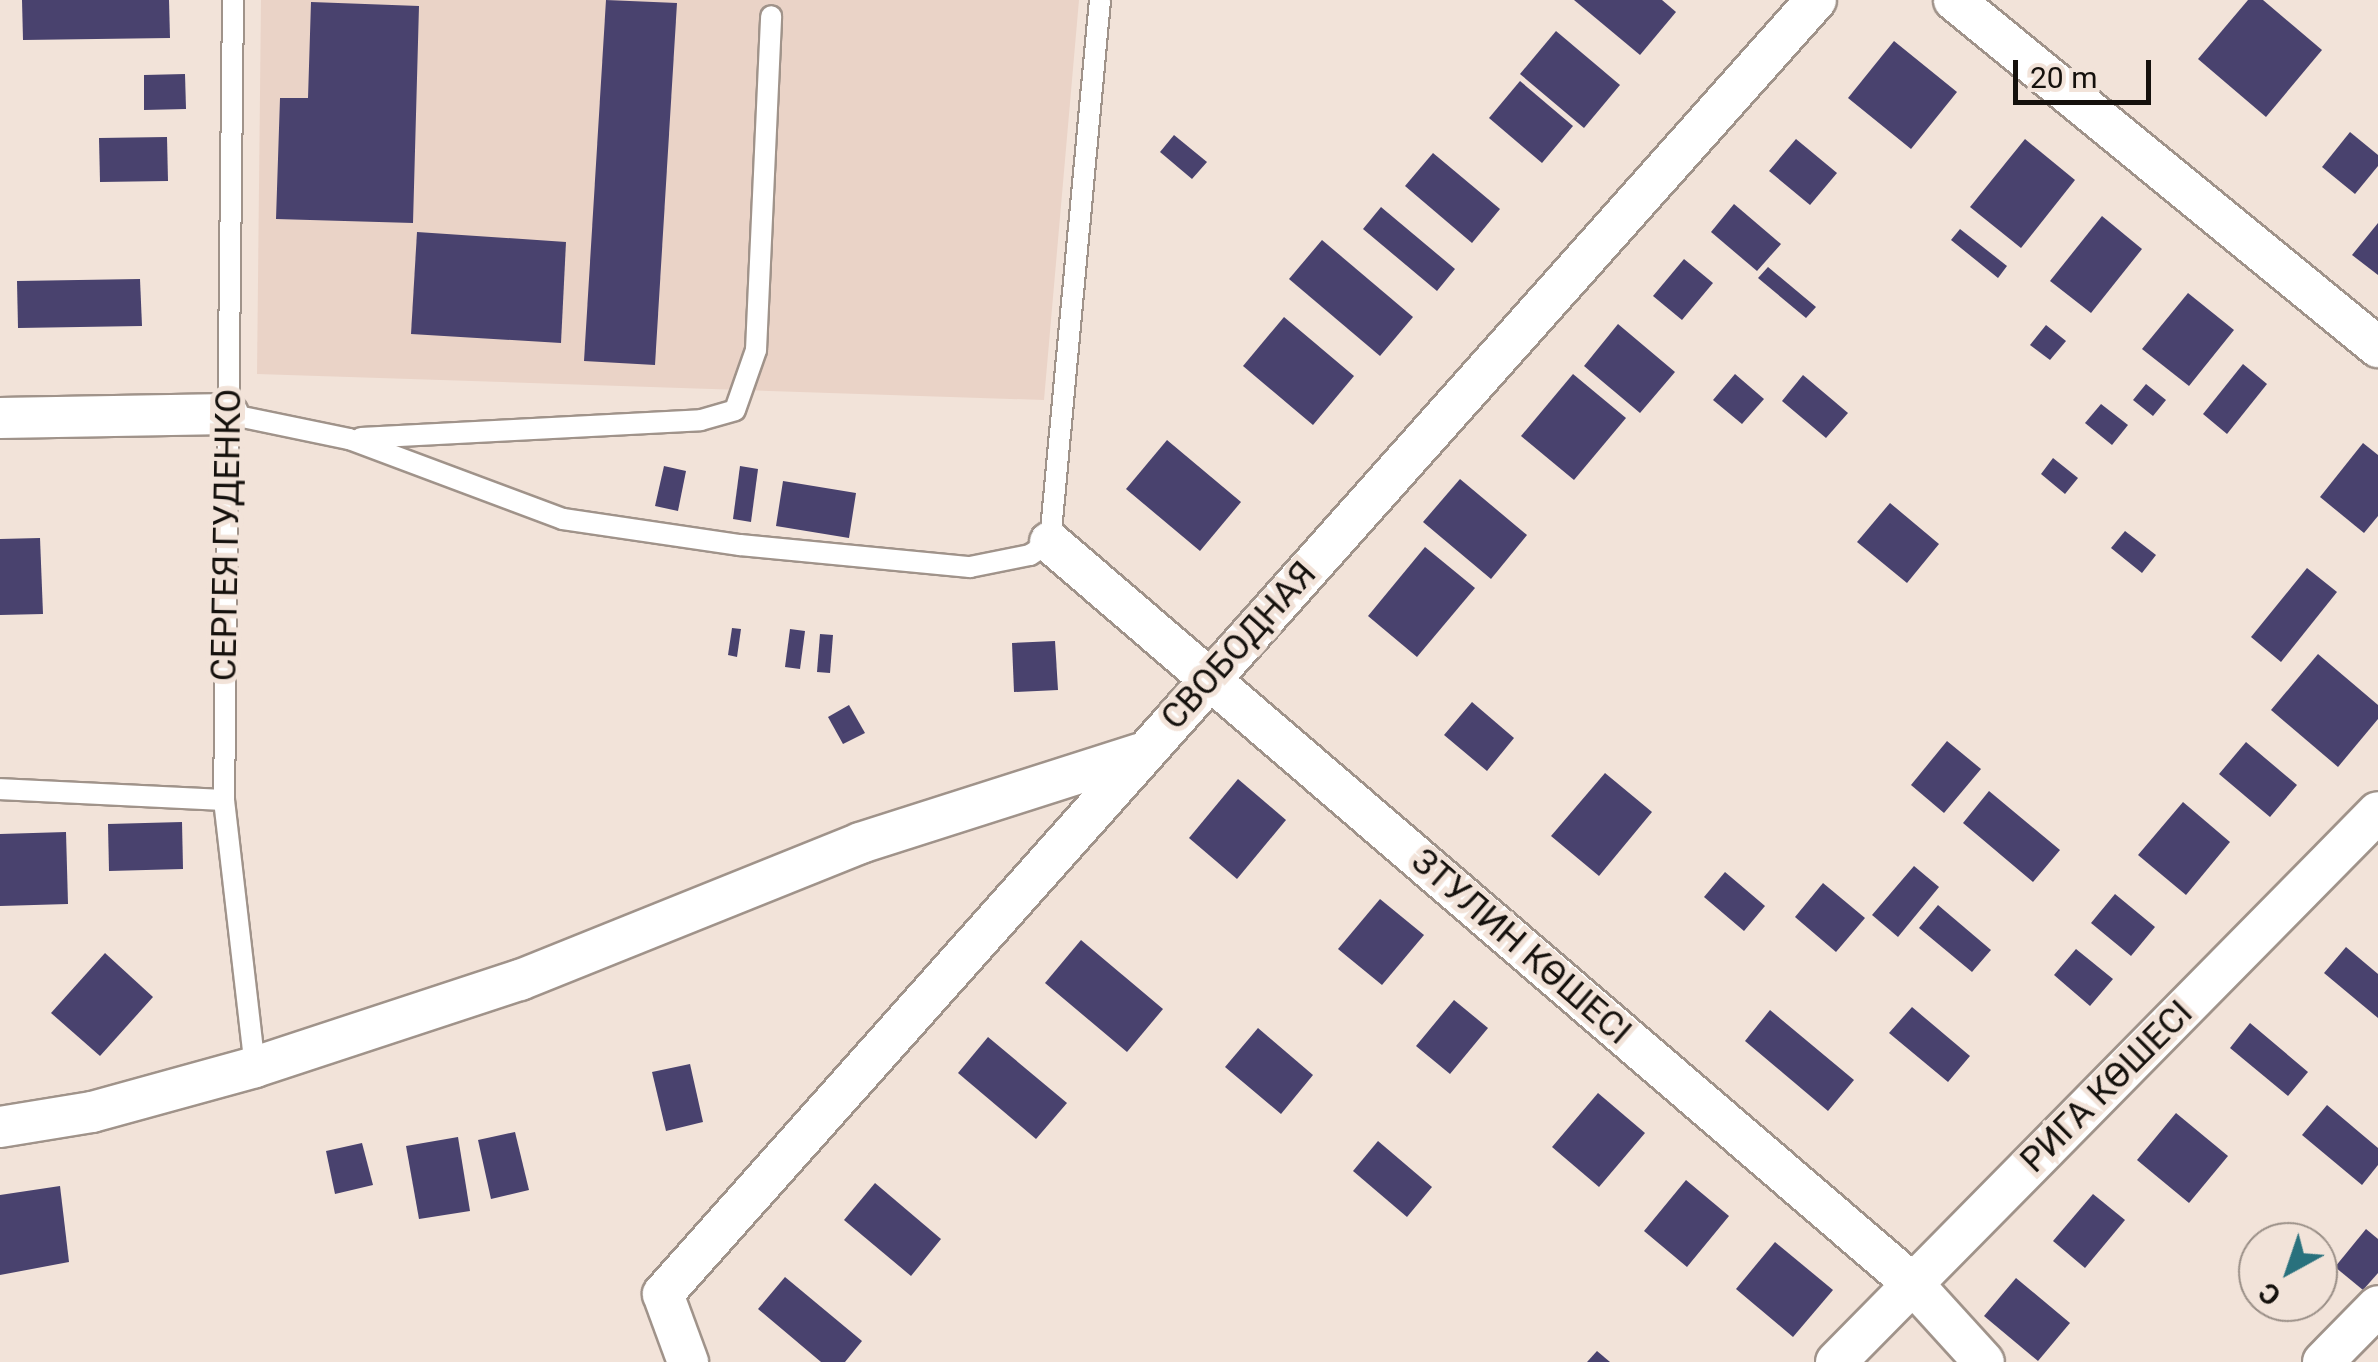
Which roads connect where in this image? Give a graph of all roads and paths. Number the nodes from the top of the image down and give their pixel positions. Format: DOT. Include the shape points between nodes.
graph roads {
  1 [pos="233,0"];
  2 [pos="1100,0"];
  3 [pos="1816,0"];
  4 [pos="1954,0"];
  5 [pos="772,16"];
  6 [pos="2378,347"];
  7 [pos="228,414"];
  8 [pos="0,418"];
  9 [pos="349,439"];
  10 [pos="1050,542"];
  11 [pos="1210,680"];
  12 [pos="1140,754"];
  13 [pos="0,789"];
  14 [pos="224,800"];
  15 [pos="2378,812"];
  16 [pos="254,1067"];
  17 [pos="0,1127"];
  18 [pos="1914,1284"];
  19 [pos="2378,1306"];
  20 [pos="688,1362"];
  21 [pos="1836,1362"];
  22 [pos="1984,1362"];
  23 [pos="2323,1362"];
  1 -- 7 [label="lane, СЕРГЕЯ ГУДЕНКО"];
  2 -- 10 [label="lane"];
  3 -- 11 [label="street, СВОБОДНАЯ"];
  4 -- 6 [label="street"];
  5 -- 9 [label="lane" via="756,350 735,410 701,420"];
  7 -- 8 [label="street"];
  7 -- 9 [label="lane"];
  7 -- 14 [label="lane, СЕРГЕЯ ГУДЕНКО"];
  9 -- 10 [label="lane" via="564,519 740,545 970,568 1007,563"];
  10 -- 11 [label="street, ЗТУЛИН КӨШЕСІ"];
  11 -- 12 [label="street, СВОБОДНАЯ"];
  11 -- 18 [label="street, ЗТУЛИН КӨШЕСІ"];
  12 -- 16 [label="street" via="860,844 520,980"];
  12 -- 20 [label="street, СВОБОДНАЯ" via="663,1294"];
  13 -- 14 [label="lane"];
  14 -- 16 [label="lane, СЕРГЕЯ ГУДЕНКО"];
  15 -- 18 [label="street, РИГА КӨШЕСІ"];
  16 -- 17 [label="street" via="92,1112"];
  18 -- 21 [label="street, РИГА КӨШЕСІ"];
  18 -- 22 [label="street, ЗТУЛИН КӨШЕСІ"];
  19 -- 23 [label="street"];
}
